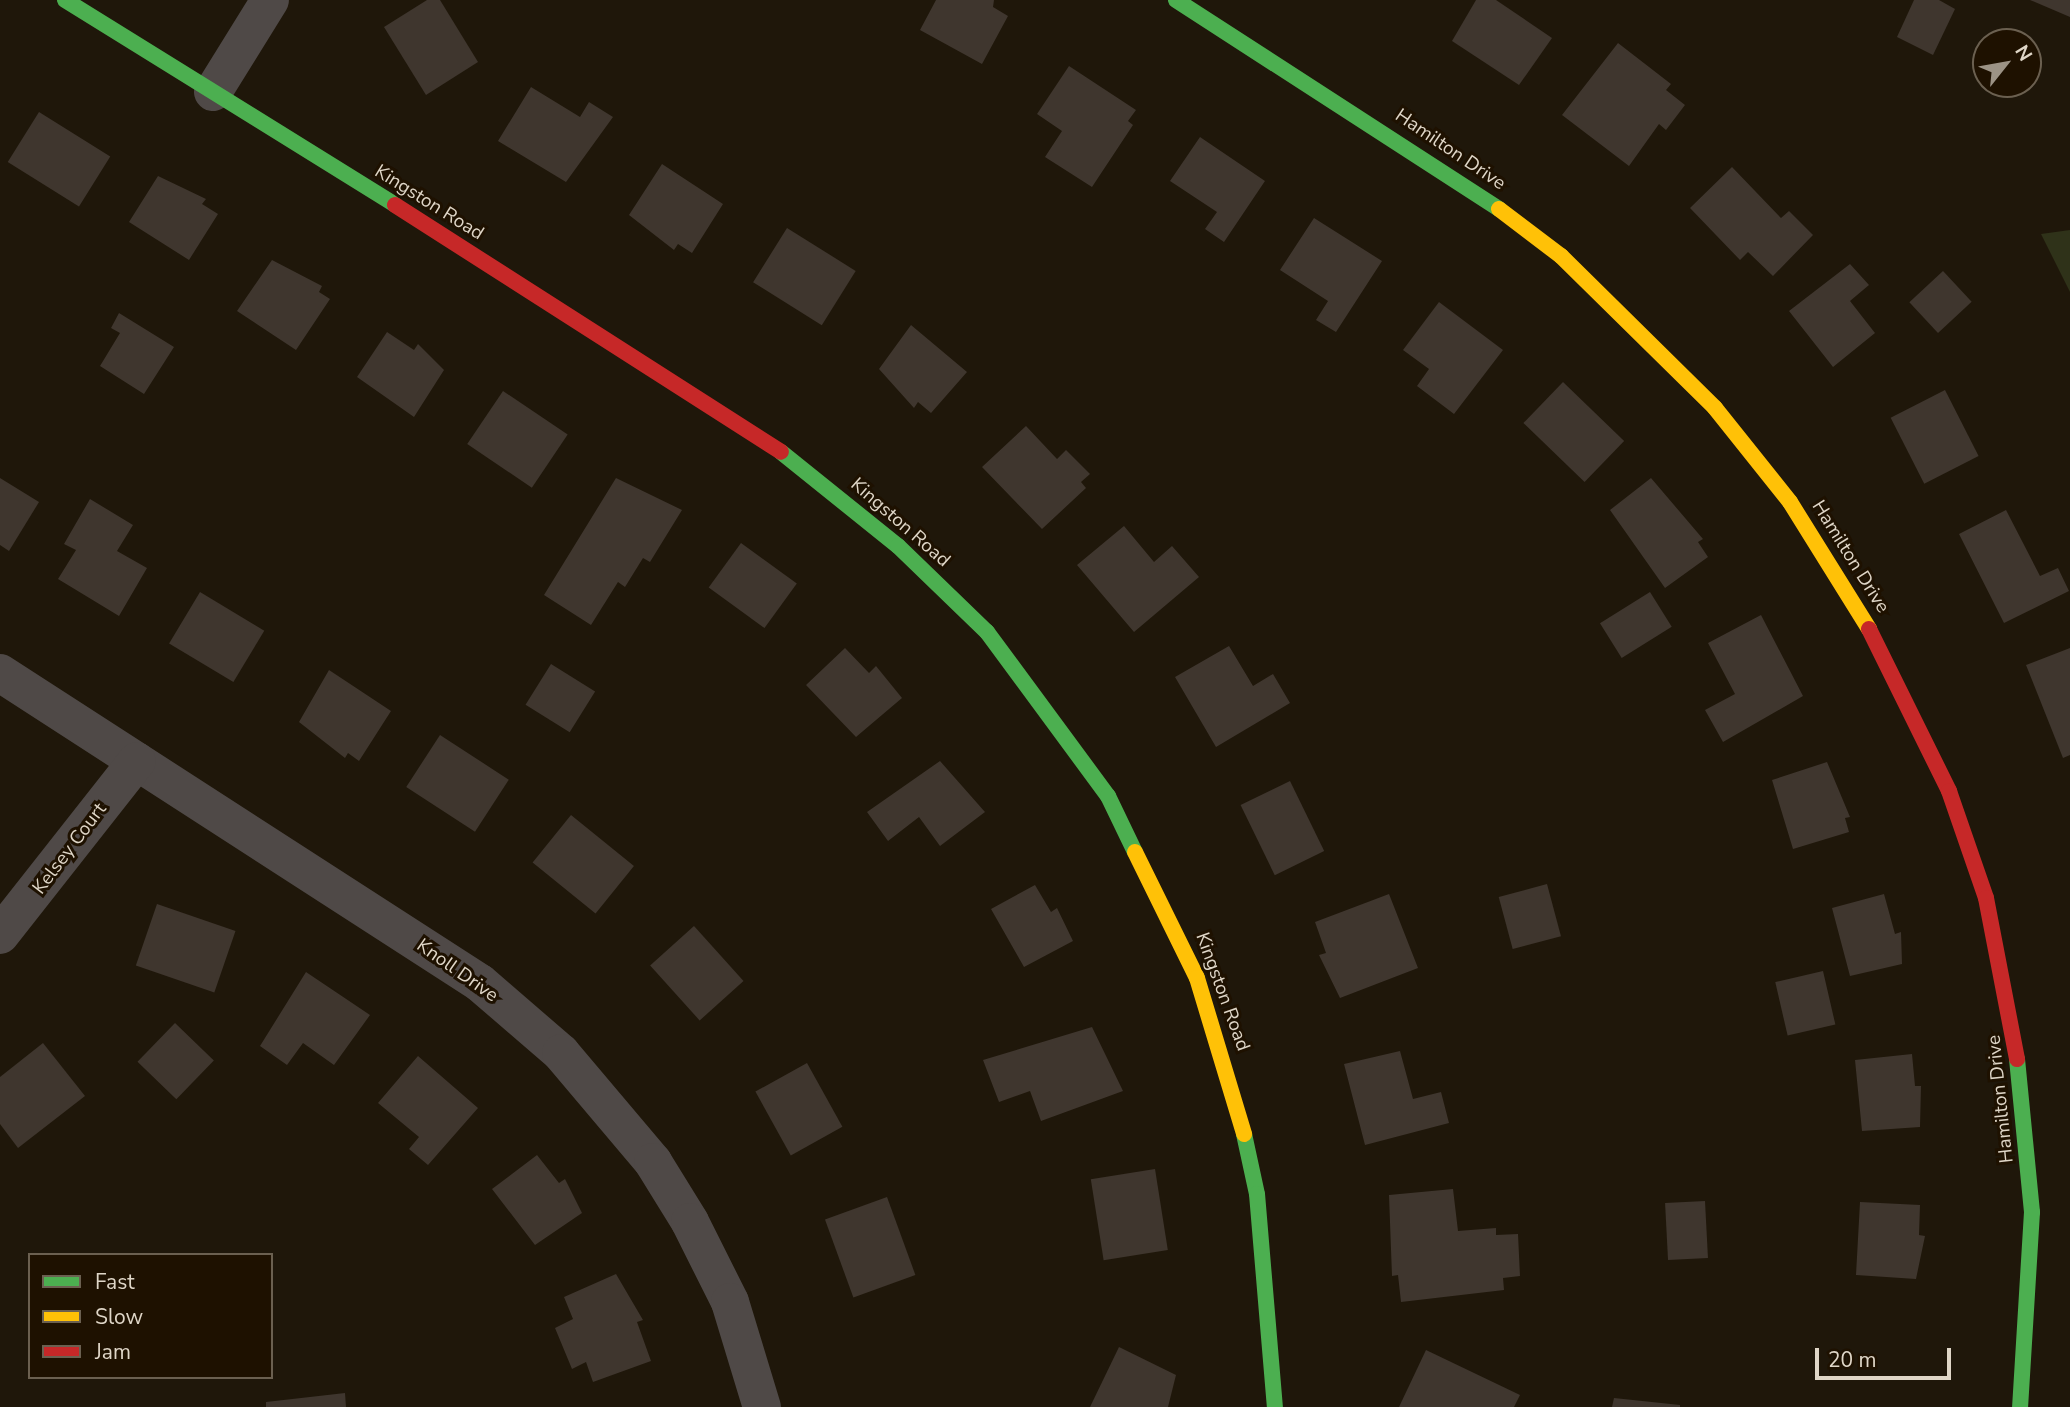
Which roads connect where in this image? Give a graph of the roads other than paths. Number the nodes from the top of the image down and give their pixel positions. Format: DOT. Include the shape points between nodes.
graph roads {
  1 [pos="65,0"];
  2 [pos="270,0"];
  3 [pos="1176,0"];
  4 [pos="213,92"];
  5 [pos="0,673"];
  6 [pos="137,761"];
  7 [pos="0,935"];
  8 [pos="762,1407"];
  9 [pos="1275,1407"];
  10 [pos="2020,1407"];
  1 -- 4 [label="street, Kingston Road"];
  2 -- 4 [label="street"];
  3 -- 10 [label="street, Hamilton Drive" via="1466,183 1561,256 1715,408 1790,502 1856,603 1949,791 1986,898 2012,1009 2032,1212"];
  4 -- 9 [label="street, Kingston Road" via="703,397 803,467 938,584 1045,703 1151,875 1197,978 1229,1072 1257,1194"];
  5 -- 6 [label="street, Knoll Drive"];
  6 -- 7 [label="street, Kelsey Court"];
  6 -- 8 [label="street, Knoll Drive" via="480,984 561,1053 653,1162 690,1222 730,1302"];
}
